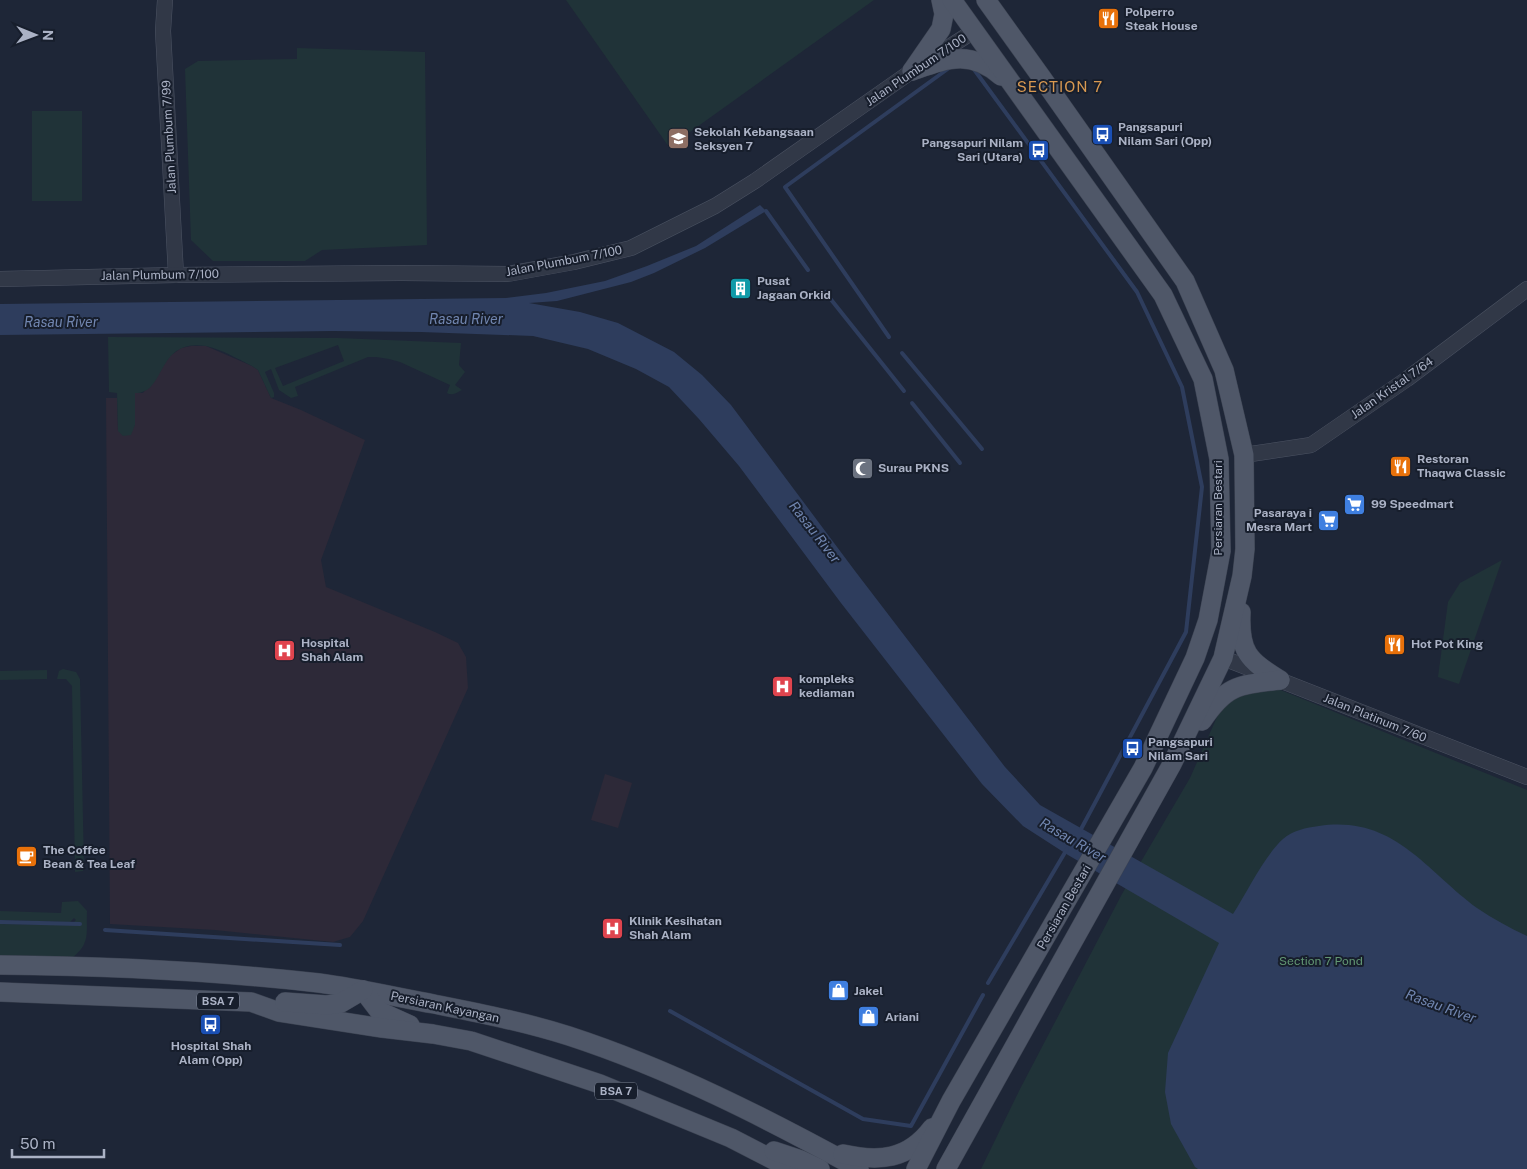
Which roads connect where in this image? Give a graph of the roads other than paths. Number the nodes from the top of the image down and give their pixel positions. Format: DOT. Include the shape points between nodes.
graph roads {
  1 [pos="164,0"];
  2 [pos="941,0"];
  3 [pos="952,0"];
  4 [pos="971,0"];
  5 [pos="986,0"];
  6 [pos="974,31"];
  7 [pos="912,71"];
  8 [pos="1014,86"];
  9 [pos="176,275"];
  10 [pos="0,279"];
  11 [pos="1527,289"];
  12 [pos="1244,455"];
  13 [pos="1242,576"];
  14 [pos="1223,658"];
  15 [pos="1280,680"];
  16 [pos="1172,764"];
  17 [pos="1143,768"];
  18 [pos="1527,777"];
  19 [pos="0,964"];
  20 [pos="363,990"];
  21 [pos="0,992"];
  22 [pos="250,1002"];
  23 [pos="433,1034"];
  24 [pos="994,1081"];
  25 [pos="951,1101"];
  26 [pos="731,1138"];
  27 [pos="827,1151"];
  28 [pos="791,1169"];
  29 [pos="820,1169"];
  30 [pos="859,1169"];
  31 [pos="916,1169"];
  32 [pos="946,1169"];
  33 [pos="956,1169"];
  1 -- 9 [label="street, Jalan Plumbum 7/99"];
  2 -- 7 [label="main road" via="944,14 941,29"];
  3 -- 6 [label="main road, Persiaran Bestari"];
  4 -- 6 [label="main road" via="974,5"];
  5 -- 12 [label="main road, Persiaran Bestari" via="1185,281 1224,370"];
  6 -- 7 [label="street, Jalan Plumbum 7/100"];
  6 -- 8 [label="main road, Persiaran Bestari"];
  7 -- 8 [label="main road" via="959,58 976,60 991,67"];
  7 -- 9 [label="street, Jalan Plumbum 7/100" via="715,206 630,248 508,274"];
  8 -- 17 [label="main road, Persiaran Bestari" via="1163,295 1203,379 1219,460 1221,551 1208,620 1195,658"];
  9 -- 10 [label="street, Jalan Plumbum 7/100"];
  11 -- 12 [label="street, Jalan Kristal 7/64" via="1312,445"];
  12 -- 13 [label="main road, Persiaran Bestari" via="1245,549"];
  13 -- 14 [label="main road, Persiaran Bestari"];
  13 -- 15 [label="main road" via="1240,628 1244,649 1257,666"];
  14 -- 15 [label="street, Jalan Platinum 7/60"];
  14 -- 16 [label="main road, Persiaran Bestari"];
  14 -- 17 [label="main road" via="1210,663 1169,737"];
  15 -- 16 [label="main road" via="1228,691 1214,704"];
  15 -- 18 [label="street, Jalan Platinum 7/60"];
  16 -- 24 [label="main road, Persiaran Bestari"];
  17 -- 25 [label="main road, Persiaran Bestari"];
  19 -- 20 [label="main road, Persiaran Kayangan / BSA 7" via="249,976"];
  20 -- 22 [label="main road" via="341,1003 327,1005"];
  20 -- 23 [label="main road" via="379,1011"];
  20 -- 27 [label="main road, Persiaran Kayangan / BSA 7" via="492,1015 568,1036 645,1063"];
  21 -- 22 [label="main road, BSA 7"];
  22 -- 23 [label="main road, BSA 7" via="279,1012"];
  23 -- 26 [label="main road, BSA 7" via="471,1041 600,1084"];
  24 -- 32 [label="main road, Persiaran Bestari"];
  24 -- 33 [label="main road"];
  25 -- 27 [label="main road" via="926,1136 899,1154 881,1159"];
  25 -- 31 [label="main road, Persiaran Bestari"];
  26 -- 28 [label="main road, BSA 7"];
  26 -- 29 [label="main road"];
  27 -- 30 [label="main road, Persiaran Kayangan / BSA 7"];
}
